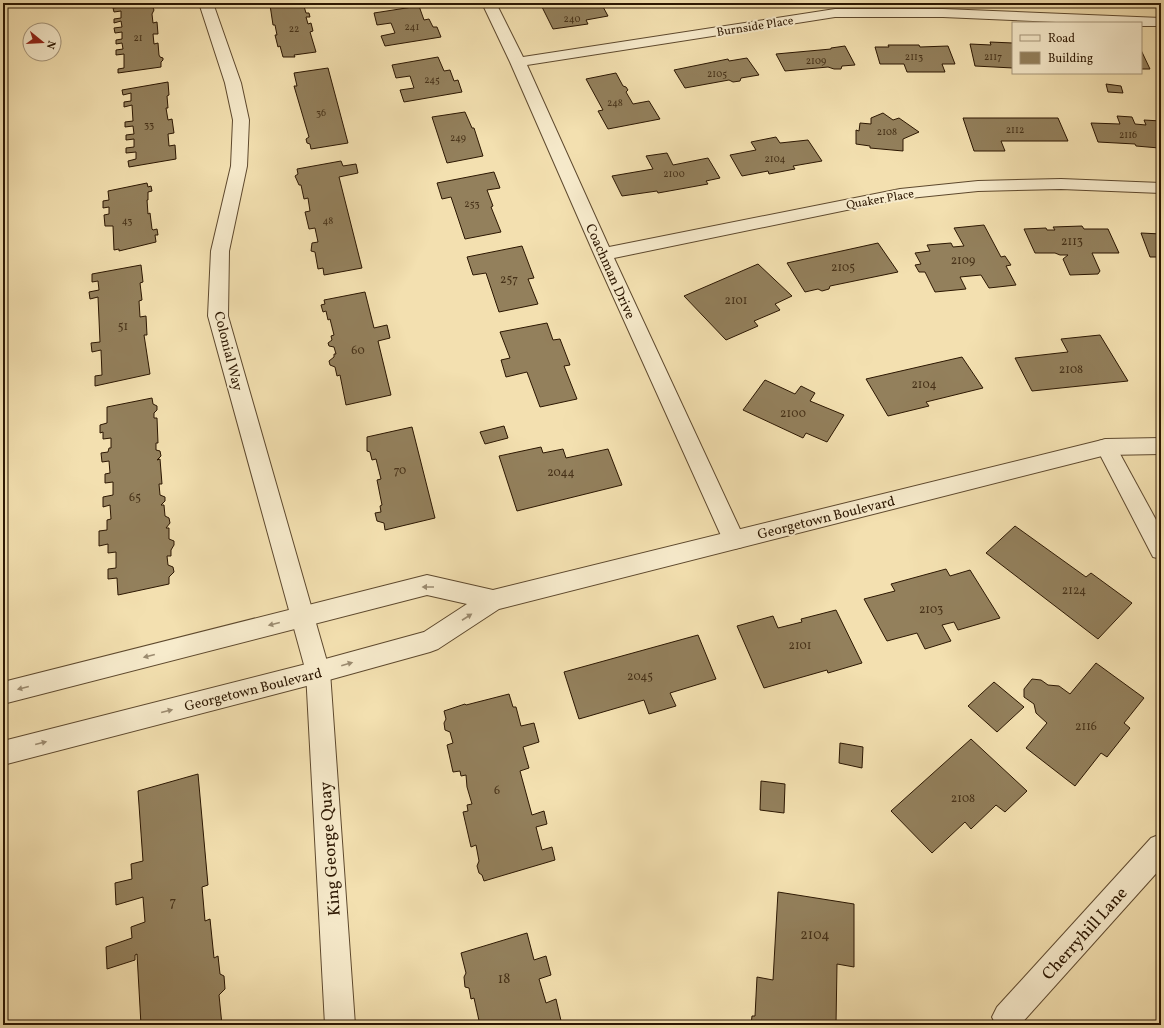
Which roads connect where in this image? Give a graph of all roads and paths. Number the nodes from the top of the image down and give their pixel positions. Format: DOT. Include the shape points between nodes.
graph roads {
  1 [pos="206,3"];
  2 [pos="489,3"];
  3 [pos="1161,22"];
  4 [pos="518,62"];
  5 [pos="1161,188"];
  6 [pos="603,254"];
  7 [pos="1161,446"];
  8 [pos="1106,447"];
  9 [pos="734,540"];
  10 [pos="1161,550"];
  11 [pos="493,600"];
  12 [pos="302,616"];
  13 [pos="318,672"];
  14 [pos="3,693"];
  15 [pos="3,753"];
  16 [pos="1161,848"];
  17 [pos="1007,1017"];
  18 [pos="340,1025"];
  1 -- 12 [label="street, Colonial Way" via="233,83 242,120 239,166 220,251 218,316"];
  2 -- 4 [label="street, Coachman Drive"];
  3 -- 4 [label="street, Burnside Place" via="943,13 835,14"];
  4 -- 6 [label="street, Coachman Drive"];
  5 -- 6 [label="street, Quaker Place" via="1061,184 978,186 900,194"];
  6 -- 9 [label="street, Coachman Drive"];
  7 -- 8 [label="street, Georgetown Boulevard"];
  8 -- 9 [label="street, Georgetown Boulevard"];
  8 -- 10 [label="street"];
  9 -- 11 [label="street, Georgetown Boulevard"];
  11 -- 12 [label="street, Georgetown Boulevard, one-way" via="427,585"];
  13 -- 11 [label="street, Georgetown Boulevard, one-way" via="430,641"];
  12 -- 13 [label="street, Colonial Way"];
  12 -- 14 [label="street, Georgetown Boulevard, one-way"];
  15 -- 13 [label="street, Georgetown Boulevard, one-way"];
  13 -- 18 [label="street, King George Quay"];
  16 -- 17 [label="street, Cherryhill Lane"];
}
